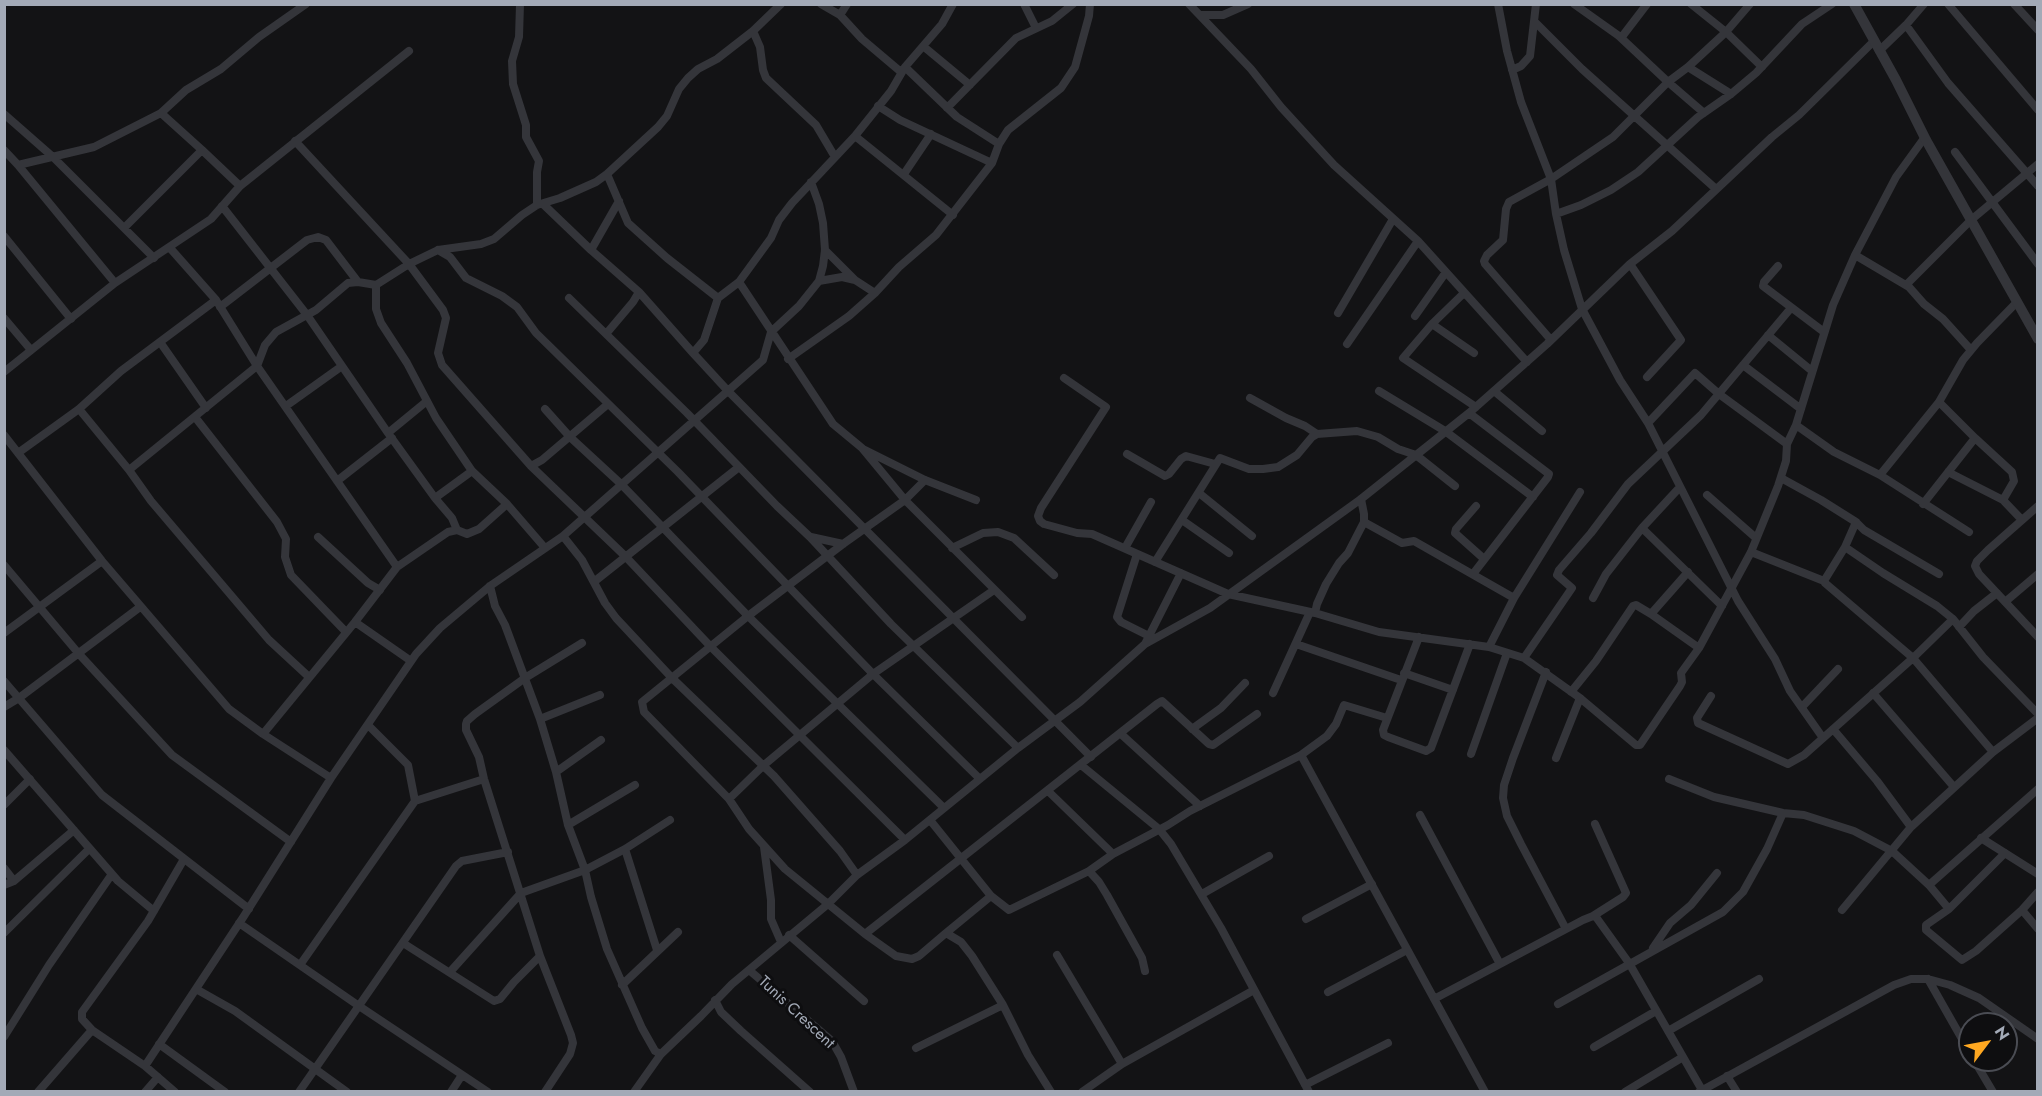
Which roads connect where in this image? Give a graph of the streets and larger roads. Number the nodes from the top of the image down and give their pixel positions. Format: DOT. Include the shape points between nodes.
graph roads {
  1 [pos="306,4"];
  2 [pos="520,4"];
  3 [pos="781,4"];
  4 [pos="821,4"];
  5 [pos="848,4"];
  6 [pos="1024,4"];
  7 [pos="1073,4"];
  8 [pos="1090,4"];
  9 [pos="1189,4"];
  10 [pos="1248,4"];
  11 [pos="1498,4"];
  12 [pos="1536,4"];
  13 [pos="1574,4"];
  14 [pos="1647,4"];
  15 [pos="1691,4"];
  16 [pos="1750,4"];
  17 [pos="1854,4"];
  18 [pos="1924,4"];
  19 [pos="1948,4"];
  20 [pos="2014,4"];
  21 [pos="951,5"];
  22 [pos="1827,6"];
  23 [pos="840,15"];
  24 [pos="1200,15"];
  25 [pos="1535,22"];
  26 [pos="1906,25"];
  27 [pos="1036,28"];
  28 [pos="2037,30"];
  29 [pos="753,31"];
  30 [pos="1726,32"];
  31 [pos="1621,38"];
  32 [pos="922,46"];
  33 [pos="1877,46"];
  34 [pos="409,51"];
  35 [pos="1688,67"];
  36 [pos="1762,67"];
  37 [pos="903,70"];
  38 [pos="1512,70"];
  39 [pos="1668,82"];
  40 [pos="970,85"];
  41 [pos="1731,94"];
  42 [pos="878,106"];
  43 [pos="947,108"];
  44 [pos="2037,110"];
  45 [pos="1704,112"];
  46 [pos="161,113"];
  47 [pos="4,114"];
  48 [pos="1635,117"];
  49 [pos="931,134"];
  50 [pos="855,136"];
  51 [pos="1925,137"];
  52 [pos="295,141"];
  53 [pos="999,144"];
  54 [pos="1666,146"];
  55 [pos="4,150"];
  56 [pos="202,150"];
  57 [pos="1955,152"];
  58 [pos="835,157"];
  59 [pos="53,158"];
  60 [pos="992,163"];
  61 [pos="2037,164"];
  62 [pos="18,165"];
  63 [pos="2027,173"];
  64 [pos="607,174"];
  65 [pos="904,174"];
  66 [pos="1551,179"];
  67 [pos="811,182"];
  68 [pos="240,186"];
  69 [pos="2037,186"];
  70 [pos="1716,189"];
  71 [pos="619,201"];
  72 [pos="1991,202"];
  73 [pos="540,205"];
  74 [pos="222,206"];
  75 [pos="953,214"];
  76 [pos="1556,214"];
  77 [pos="1393,219"];
  78 [pos="1971,220"];
  79 [pos="124,228"];
  80 [pos="4,236"];
  81 [pos="1418,241"];
  82 [pos="170,248"];
  83 [pos="438,249"];
  84 [pos="591,250"];
  85 [pos="825,250"];
  86 [pos="1855,255"];
  87 [pos="154,258"];
  88 [pos="409,264"];
  89 [pos="1630,264"];
  90 [pos="2037,264"];
  91 [pos="1778,266"];
  92 [pos="270,269"];
  93 [pos="1446,272"];
  94 [pos="819,280"];
  95 [pos="855,280"];
  96 [pos="358,282"];
  97 [pos="739,282"];
  98 [pos="115,283"];
  99 [pos="376,285"];
  100 [pos="1906,285"];
  101 [pos="639,292"];
  102 [pos="1464,292"];
  103 [pos="875,293"];
  104 [pos="569,298"];
  105 [pos="718,298"];
  106 [pos="2017,302"];
  107 [pos="218,303"];
  108 [pos="1791,308"];
  109 [pos="1582,309"];
  110 [pos="1338,313"];
  111 [pos="308,315"];
  112 [pos="1415,316"];
  113 [pos="4,318"];
  114 [pos="71,319"];
  115 [pos="1432,324"];
  116 [pos="2036,331"];
  117 [pos="771,332"];
  118 [pos="1824,332"];
  119 [pos="606,334"];
  120 [pos="1768,335"];
  121 [pos="1551,340"];
  122 [pos="160,342"];
  123 [pos="1347,344"];
  124 [pos="31,350"];
  125 [pos="1971,350"];
  126 [pos="693,353"];
  127 [pos="1473,353"];
  128 [pos="788,359"];
  129 [pos="1527,362"];
  130 [pos="1743,365"];
  131 [pos="257,366"];
  132 [pos="342,366"];
  133 [pos="1812,371"];
  134 [pos="4,372"];
  135 [pos="1647,377"];
  136 [pos="1064,378"];
  137 [pos="728,391"];
  138 [pos="1379,391"];
  139 [pos="1494,391"];
  140 [pos="1719,394"];
  141 [pos="1250,398"];
  142 [pos="427,401"];
  143 [pos="1938,402"];
  144 [pos="608,404"];
  145 [pos="286,406"];
  146 [pos="1476,407"];
  147 [pos="206,408"];
  148 [pos="79,409"];
  149 [pos="545,409"];
  150 [pos="1801,409"];
  151 [pos="1469,413"];
  152 [pos="195,417"];
  153 [pos="693,420"];
  154 [pos="1648,423"];
  155 [pos="1796,425"];
  156 [pos="1542,431"];
  157 [pos="1445,432"];
  158 [pos="1317,434"];
  159 [pos="4,435"];
  160 [pos="390,436"];
  161 [pos="570,437"];
  162 [pos="1975,438"];
  163 [pos="1787,444"];
  164 [pos="862,448"];
  165 [pos="1663,451"];
  166 [pos="656,452"];
  167 [pos="18,453"];
  168 [pos="1127,454"];
  169 [pos="1416,455"];
  170 [pos="1215,464"];
  171 [pos="531,466"];
  172 [pos="739,467"];
  173 [pos="129,470"];
  174 [pos="472,471"];
  175 [pos="1948,472"];
  176 [pos="1880,475"];
  177 [pos="1780,477"];
  178 [pos="925,480"];
  179 [pos="338,481"];
  180 [pos="621,484"];
  181 [pos="1455,486"];
  182 [pos="1680,487"];
  183 [pos="1580,492"];
  184 [pos="1199,493"];
  185 [pos="1707,495"];
  186 [pos="701,497"];
  187 [pos="1533,497"];
  188 [pos="435,498"];
  189 [pos="1361,499"];
  190 [pos="905,500"];
  191 [pos="2003,500"];
  192 [pos="976,501"];
  193 [pos="1151,502"];
  194 [pos="507,504"];
  195 [pos="1923,504"];
  196 [pos="1476,506"];
  197 [pos="2037,506"];
  198 [pos="584,516"];
  199 [pos="1182,520"];
  200 [pos="2022,520"];
  201 [pos="1364,522"];
  202 [pos="1856,522"];
  203 [pos="663,527"];
  204 [pos="1642,528"];
  205 [pos="457,530"];
  206 [pos="864,530"];
  207 [pos="1969,532"];
  208 [pos="1252,536"];
  209 [pos="318,537"];
  210 [pos="810,537"];
  211 [pos="1756,538"];
  212 [pos="559,539"];
  213 [pos="843,544"];
  214 [pos="1845,547"];
  215 [pos="545,548"];
  216 [pos="952,548"];
  217 [pos="1125,548"];
  218 [pos="1751,552"];
  219 [pos="1230,553"];
  220 [pos="1137,554"];
  221 [pos="625,556"];
  222 [pos="828,556"];
  223 [pos="1484,558"];
  224 [pos="102,561"];
  225 [pos="1155,562"];
  226 [pos="4,565"];
  227 [pos="397,567"];
  228 [pos="1688,572"];
  229 [pos="1181,573"];
  230 [pos="1473,574"];
  231 [pos="1939,574"];
  232 [pos="2037,574"];
  233 [pos="1054,575"];
  234 [pos="595,581"];
  235 [pos="1824,581"];
  236 [pos="490,586"];
  237 [pos="788,586"];
  238 [pos="1732,589"];
  239 [pos="380,590"];
  240 [pos="994,590"];
  241 [pos="1997,593"];
  242 [pos="1228,594"];
  243 [pos="1514,597"];
  244 [pos="1593,598"];
  245 [pos="2005,602"];
  246 [pos="39,606"];
  247 [pos="1722,606"];
  248 [pos="140,607"];
  249 [pos="1313,612"];
  250 [pos="1651,614"];
  251 [pos="748,616"];
  252 [pos="952,618"];
  253 [pos="1022,618"];
  254 [pos="1953,619"];
  255 [pos="356,622"];
  256 [pos="1959,627"];
  257 [pos="346,632"];
  258 [pos="4,633"];
  259 [pos="1419,637"];
  260 [pos="2037,637"];
  261 [pos="1147,640"];
  262 [pos="582,643"];
  263 [pos="1296,644"];
  264 [pos="1470,644"];
  265 [pos="914,646"];
  266 [pos="711,647"];
  267 [pos="1489,647"];
  268 [pos="1699,648"];
  269 [pos="1507,653"];
  270 [pos="79,654"];
  271 [pos="1524,658"];
  272 [pos="1913,658"];
  273 [pos="411,661"];
  274 [pos="1838,669"];
  275 [pos="1545,672"];
  276 [pos="873,674"];
  277 [pos="1403,676"];
  278 [pos="309,677"];
  279 [pos="525,678"];
  280 [pos="672,678"];
  281 [pos="4,681"];
  282 [pos="1245,683"];
  283 [pos="1453,690"];
  284 [pos="1571,692"];
  285 [pos="1273,693"];
  286 [pos="1873,693"];
  287 [pos="600,695"];
  288 [pos="1711,696"];
  289 [pos="19,698"];
  290 [pos="1580,698"];
  291 [pos="837,705"];
  292 [pos="4,707"];
  293 [pos="1802,707"];
  294 [pos="1257,714"];
  295 [pos="2037,716"];
  296 [pos="1387,717"];
  297 [pos="540,719"];
  298 [pos="1055,721"];
  299 [pos="368,725"];
  300 [pos="1192,729"];
  301 [pos="1833,729"];
  302 [pos="263,734"];
  303 [pos="1121,734"];
  304 [pos="800,735"];
  305 [pos="1823,738"];
  306 [pos="601,740"];
  307 [pos="1018,748"];
  308 [pos="4,750"];
  309 [pos="1993,752"];
  310 [pos="1471,754"];
  311 [pos="1301,755"];
  312 [pos="1091,757"];
  313 [pos="1556,758"];
  314 [pos="764,765"];
  315 [pos="1081,765"];
  316 [pos="556,772"];
  317 [pos="331,778"];
  318 [pos="30,779"];
  319 [pos="484,779"];
  320 [pos="980,779"];
  321 [pos="1669,779"];
  322 [pos="635,785"];
  323 [pos="1954,787"];
  324 [pos="2037,789"];
  325 [pos="1048,791"];
  326 [pos="729,799"];
  327 [pos="415,801"];
  328 [pos="4,805"];
  329 [pos="1200,806"];
  330 [pos="944,808"];
  331 [pos="1783,813"];
  332 [pos="1420,815"];
  333 [pos="670,820"];
  334 [pos="930,820"];
  335 [pos="1595,824"];
  336 [pos="568,825"];
  337 [pos="1911,827"];
  338 [pos="1159,829"];
  339 [pos="74,830"];
  340 [pos="1981,838"];
  341 [pos="905,840"];
  342 [pos="291,842"];
  343 [pos="764,847"];
  344 [pos="89,849"];
  345 [pos="625,849"];
  346 [pos="1892,851"];
  347 [pos="508,852"];
  348 [pos="2005,853"];
  349 [pos="1113,854"];
  350 [pos="1269,856"];
  351 [pos="962,858"];
  352 [pos="184,859"];
  353 [pos="4,868"];
  354 [pos="585,870"];
  355 [pos="1089,871"];
  356 [pos="2036,871"];
  357 [pos="1717,873"];
  358 [pos="112,874"];
  359 [pos="857,875"];
  360 [pos="14,881"];
  361 [pos="1372,884"];
  362 [pos="4,885"];
  363 [pos="1929,885"];
  364 [pos="2037,892"];
  365 [pos="521,893"];
  366 [pos="1202,894"];
  367 [pos="991,896"];
  368 [pos="828,904"];
  369 [pos="249,909"];
  370 [pos="1948,909"];
  371 [pos="1842,910"];
  372 [pos="2022,910"];
  373 [pos="154,911"];
  374 [pos="1593,916"];
  375 [pos="1306,920"];
  376 [pos="239,923"];
  377 [pos="1566,929"];
  378 [pos="2037,929"];
  379 [pos="678,932"];
  380 [pos="4,933"];
  381 [pos="946,933"];
  382 [pos="865,934"];
  383 [pos="789,935"];
  384 [pos="403,942"];
  385 [pos="781,942"];
  386 [pos="657,950"];
  387 [pos="1407,950"];
  388 [pos="1651,951"];
  389 [pos="1057,955"];
  390 [pos="540,956"];
  391 [pos="1629,963"];
  392 [pos="1500,964"];
  393 [pos="300,965"];
  394 [pos="749,970"];
  395 [pos="1146,971"];
  396 [pos="450,972"];
  397 [pos="1759,979"];
  398 [pos="1928,979"];
  399 [pos="622,985"];
  400 [pos="196,989"];
  401 [pos="1254,990"];
  402 [pos="1328,992"];
  403 [pos="1434,999"];
  404 [pos="864,1001"];
  405 [pos="713,1003"];
  406 [pos="1558,1004"];
  407 [pos="1003,1005"];
  408 [pos="359,1006"];
  409 [pos="1656,1011"];
  410 [pos="92,1030"];
  411 [pos="1668,1031"];
  412 [pos="1958,1032"];
  413 [pos="4,1037"];
  414 [pos="2037,1039"];
  415 [pos="1388,1043"];
  416 [pos="159,1044"];
  417 [pos="1594,1047"];
  418 [pos="916,1048"];
  419 [pos="661,1054"];
  420 [pos="1683,1057"];
  421 [pos="1122,1064"];
  422 [pos="145,1066"];
  423 [pos="315,1069"];
  424 [pos="1981,1072"];
  425 [pos="462,1075"];
  426 [pos="1727,1076"];
  427 [pos="158,1077"];
  428 [pos="1307,1088"];
  429 [pos="1700,1091"];
  430 [pos="39,1092"];
  431 [pos="145,1092"];
  432 [pos="175,1092"];
  433 [pos="225,1092"];
  434 [pos="299,1092"];
  435 [pos="347,1092"];
  436 [pos="451,1092"];
  437 [pos="488,1092"];
  438 [pos="545,1092"];
  439 [pos="634,1092"];
  440 [pos="810,1092"];
  441 [pos="854,1092"];
  442 [pos="1051,1092"];
  443 [pos="1082,1092"];
  444 [pos="1485,1092"];
  445 [pos="1625,1092"];
  446 [pos="1737,1092"];
  447 [pos="1993,1092"];
  1 -- 46 [label="street" via="221,69 186,90"];
  2 -- 73 [label="street" via="519,37 512,61 513,84 526,137 539,160"];
  3 -- 29 [label="street"];
  4 -- 23 [label="street"];
  5 -- 23 [label="street"];
  6 -- 27 [label="street"];
  7 -- 27 [label="street"];
  8 -- 53 [label="street" via="1075,67 1061,88 1008,130"];
  9 -- 24 [label="street"];
  10 -- 24 [label="street" via="1222,15"];
  11 -- 38 [label="street"];
  12 -- 25 [label="street"];
  13 -- 31 [label="street"];
  14 -- 31 [label="street"];
  15 -- 30 [label="street"];
  16 -- 30 [label="street"];
  17 -- 33 [label="street"];
  18 -- 26 [label="street"];
  19 -- 44 [label="street"];
  20 -- 28 [label="street"];
  21 -- 32 [label="street" via="942,24"];
  22 -- 36 [label="street" via="1802,24"];
  23 -- 37 [label="street" via="862,39"];
  24 -- 77 [label="street" via="1334,165"];
  25 -- 38 [label="street" via="1530,56"];
  25 -- 48 [label="street"];
  26 -- 33 [label="street"];
  26 -- 63 [label="street" via="1948,83"];
  27 -- 40 [label="street" via="1016,38"];
  29 -- 58 [label="street" via="766,78 816,125"];
  29 -- 64 [label="street" via="688,78 658,127"];
  30 -- 35 [label="street"];
  30 -- 36 [label="street"];
  31 -- 39 [label="street"];
  32 -- 37 [label="street"];
  32 -- 40 [label="street"];
  33 -- 51 [label="street"];
  33 -- 70 [label="street" via="1849,64 1826,90"];
  34 -- 52 [label="street"];
  35 -- 39 [label="street"];
  35 -- 41 [label="street"];
  36 -- 41 [label="street"];
  37 -- 42 [label="street"];
  37 -- 43 [label="street"];
  38 -- 66 [label="street"];
  39 -- 45 [label="street"];
  39 -- 48 [label="street"];
  40 -- 43 [label="street"];
  41 -- 45 [label="street"];
  42 -- 49 [label="street"];
  42 -- 50 [label="street"];
  43 -- 53 [label="street"];
  45 -- 54 [label="street"];
  46 -- 56 [label="street"];
  46 -- 59 [label="street" via="93,147"];
  47 -- 59 [label="street"];
  48 -- 54 [label="street"];
  48 -- 66 [label="street" via="1613,137"];
  49 -- 60 [label="street"];
  49 -- 65 [label="street"];
  50 -- 58 [label="street"];
  50 -- 65 [label="street"];
  51 -- 78 [label="street"];
  51 -- 86 [label="street" via="1896,177"];
  52 -- 68 [label="street"];
  52 -- 88 [label="street"];
  53 -- 60 [label="street"];
  54 -- 70 [label="street"];
  54 -- 76 [label="street" via="1611,190"];
  55 -- 62 [label="street"];
  56 -- 68 [label="street"];
  56 -- 79 [label="street"];
  57 -- 72 [label="street"];
  58 -- 67 [label="street"];
  59 -- 62 [label="street"];
  59 -- 79 [label="street"];
  60 -- 75 [label="street"];
  61 -- 63 [label="street"];
  62 -- 98 [label="street"];
  63 -- 69 [label="street"];
  63 -- 72 [label="street"];
  64 -- 71 [label="street"];
  64 -- 73 [label="street"];
  65 -- 75 [label="street"];
  66 -- 76 [label="street"];
  66 -- 121 [label="street" via="1509,202 1503,240 1484,261"];
  67 -- 85 [label="street" via="819,204"];
  67 -- 97 [label="street" via="779,220 771,238"];
  68 -- 74 [label="street"];
  70 -- 89 [label="street"];
  71 -- 84 [label="street"];
  71 -- 105 [label="street" via="628,223"];
  72 -- 78 [label="street"];
  72 -- 90 [label="street"];
  73 -- 83 [label="street" via="494,239"];
  73 -- 84 [label="street"];
  74 -- 82 [label="street" via="211,219"];
  74 -- 92 [label="street"];
  75 -- 103 [label="street"];
  76 -- 109 [label="street"];
  77 -- 81 [label="street"];
  77 -- 110 [label="street"];
  78 -- 100 [label="street"];
  78 -- 106 [label="street"];
  79 -- 87 [label="street"];
  80 -- 114 [label="street"];
  81 -- 93 [label="street"];
  81 -- 123 [label="street"];
  82 -- 87 [label="street"];
  82 -- 107 [label="street"];
  83 -- 88 [label="street"];
  83 -- 144 [label="street" via="450,257 466,278 517,307 536,333"];
  84 -- 101 [label="street"];
  85 -- 94 [label="street"];
  85 -- 95 [label="street"];
  86 -- 100 [label="street"];
  86 -- 118 [label="street"];
  87 -- 98 [label="street"];
  88 -- 99 [label="street"];
  88 -- 171 [label="street" via="446,318 438,353 442,365"];
  89 -- 109 [label="street"];
  89 -- 135 [label="street" via="1681,340"];
  91 -- 108 [label="street" via="1763,286"];
  92 -- 96 [label="street" via="307,240 318,237 326,240"];
  92 -- 107 [label="street"];
  92 -- 111 [label="street"];
  93 -- 102 [label="street"];
  93 -- 112 [label="street"];
  94 -- 95 [label="street"];
  94 -- 117 [label="street"];
  95 -- 103 [label="street"];
  96 -- 99 [label="street"];
  96 -- 111 [label="street" via="348,283"];
  97 -- 105 [label="street"];
  97 -- 117 [label="street"];
  98 -- 114 [label="street"];
  99 -- 142 [label="street" via="376,309 381,323"];
  100 -- 125 [label="street"];
  101 -- 119 [label="street"];
  101 -- 126 [label="street"];
  102 -- 115 [label="street"];
  102 -- 129 [label="street"];
  103 -- 128 [label="street" via="834,328"];
  104 -- 119 [label="street"];
  105 -- 126 [label="street" via="704,340"];
  106 -- 116 [label="street"];
  106 -- 125 [label="street"];
  107 -- 122 [label="street"];
  107 -- 131 [label="street"];
  108 -- 118 [label="street"];
  108 -- 120 [label="street"];
  109 -- 121 [label="street"];
  109 -- 154 [label="street"];
  111 -- 131 [label="street" via="276,332 265,345"];
  111 -- 132 [label="street"];
  113 -- 124 [label="street"];
  114 -- 124 [label="street"];
  115 -- 127 [label="street"];
  115 -- 146 [label="street" via="1403,358"];
  117 -- 128 [label="street"];
  117 -- 137 [label="street" via="763,360"];
  118 -- 133 [label="street"];
  119 -- 153 [label="street"];
  120 -- 130 [label="street"];
  120 -- 133 [label="street"];
  121 -- 129 [label="street"];
  122 -- 147 [label="street"];
  122 -- 148 [label="street"];
  124 -- 134 [label="street"];
  125 -- 143 [label="street"];
  126 -- 137 [label="street"];
  128 -- 164 [label="street" via="833,424"];
  129 -- 139 [label="street"];
  130 -- 140 [label="street"];
  130 -- 150 [label="street"];
  131 -- 145 [label="street"];
  131 -- 147 [label="street"];
  132 -- 145 [label="street"];
  132 -- 160 [label="street"];
  133 -- 150 [label="street"];
  136 -- 217 [label="street" via="1106,407 1038,516 1044,524 1092,534"];
  137 -- 153 [label="street"];
  137 -- 206 [label="street"];
  138 -- 157 [label="street"];
  139 -- 146 [label="street"];
  139 -- 156 [label="street"];
  140 -- 154 [label="street" via="1695,373"];
  140 -- 163 [label="street"];
  140 -- 165 [label="street"];
  141 -- 158 [label="street"];
  142 -- 160 [label="street"];
  142 -- 174 [label="street"];
  143 -- 162 [label="street"];
  143 -- 176 [label="street"];
  144 -- 161 [label="street"];
  144 -- 166 [label="street"];
  145 -- 179 [label="street"];
  146 -- 151 [label="street"];
  147 -- 152 [label="street"];
  148 -- 167 [label="street"];
  148 -- 173 [label="street"];
  149 -- 161 [label="street"];
  150 -- 155 [label="street"];
  151 -- 157 [label="street"];
  151 -- 187 [label="street" via="1549,474"];
  152 -- 173 [label="street"];
  152 -- 257 [label="street" via="277,522 286,539 285,557 291,575"];
  153 -- 166 [label="street"];
  153 -- 172 [label="street"];
  154 -- 165 [label="street"];
  155 -- 163 [label="street"];
  155 -- 176 [label="street" via="1834,452"];
  157 -- 169 [label="street"];
  157 -- 187 [label="street"];
  158 -- 169 [label="street" via="1357,431"];
  158 -- 170 [label="street" via="1297,455 1278,467 1249,469 1220,458"];
  159 -- 167 [label="street"];
  160 -- 179 [label="street"];
  160 -- 188 [label="street"];
  161 -- 171 [label="street"];
  161 -- 180 [label="street"];
  162 -- 175 [label="street"];
  162 -- 191 [label="street" via="2014,476"];
  163 -- 177 [label="street"];
  164 -- 178 [label="street"];
  164 -- 190 [label="street"];
  165 -- 182 [label="street"];
  165 -- 271 [label="street" via="1628,484 1556,574 1572,588"];
  166 -- 180 [label="street"];
  166 -- 186 [label="street"];
  167 -- 224 [label="street"];
  168 -- 170 [label="street" via="1165,476 1186,456"];
  169 -- 181 [label="street"];
  169 -- 189 [label="street"];
  170 -- 184 [label="street"];
  171 -- 198 [label="street"];
  172 -- 186 [label="street"];
  172 -- 210 [label="street"];
  173 -- 278 [label="street" via="269,640"];
  174 -- 188 [label="street"];
  174 -- 194 [label="street"];
  175 -- 191 [label="street"];
  175 -- 195 [label="street"];
  176 -- 195 [label="street"];
  177 -- 202 [label="street"];
  177 -- 211 [label="street"];
  178 -- 190 [label="street"];
  178 -- 192 [label="street"];
  179 -- 227 [label="street"];
  180 -- 198 [label="street"];
  180 -- 203 [label="street"];
  182 -- 204 [label="street"];
  182 -- 238 [label="street"];
  183 -- 243 [label="street"];
  184 -- 199 [label="street"];
  184 -- 208 [label="street"];
  185 -- 211 [label="street"];
  186 -- 203 [label="street"];
  186 -- 237 [label="street"];
  187 -- 223 [label="street"];
  188 -- 205 [label="street"];
  189 -- 201 [label="street"];
  189 -- 242 [label="street"];
  190 -- 206 [label="street"];
  190 -- 216 [label="street"];
  191 -- 200 [label="street"];
  193 -- 217 [label="street"];
  194 -- 205 [label="street" via="480,529 467,534"];
  194 -- 215 [label="street"];
  195 -- 207 [label="street"];
  196 -- 223 [label="street" via="1455,533"];
  197 -- 200 [label="street"];
  198 -- 212 [label="street"];
  198 -- 221 [label="street"];
  199 -- 219 [label="street"];
  199 -- 225 [label="street"];
  200 -- 241 [label="street" via="1975,566"];
  201 -- 230 [label="street" via="1402,543 1414,542"];
  201 -- 249 [label="street"];
  202 -- 214 [label="street"];
  202 -- 231 [label="street"];
  203 -- 221 [label="street"];
  203 -- 251 [label="street"];
  204 -- 228 [label="street"];
  204 -- 244 [label="street" via="1606,574"];
  205 -- 227 [label="street" via="448,532"];
  206 -- 213 [label="street"];
  206 -- 252 [label="street"];
  209 -- 239 [label="street" via="368,584"];
  210 -- 213 [label="street"];
  210 -- 222 [label="street"];
  211 -- 218 [label="street"];
  212 -- 215 [label="street"];
  212 -- 234 [label="street"];
  213 -- 222 [label="street"];
  214 -- 235 [label="street"];
  214 -- 254 [label="street"];
  215 -- 236 [label="street"];
  216 -- 233 [label="street" via="983,533 998,532 1014,538"];
  216 -- 240 [label="street"];
  217 -- 220 [label="street"];
  218 -- 235 [label="street"];
  218 -- 238 [label="street"];
  220 -- 225 [label="street"];
  220 -- 261 [label="street" via="1117,617"];
  221 -- 234 [label="street"];
  221 -- 266 [label="street"];
  222 -- 237 [label="street"];
  222 -- 265 [label="street"];
  223 -- 230 [label="street"];
  224 -- 246 [label="street"];
  224 -- 248 [label="street"];
  225 -- 229 [label="street"];
  226 -- 246 [label="street"];
  227 -- 239 [label="street"];
  228 -- 247 [label="street"];
  228 -- 250 [label="street"];
  229 -- 242 [label="street"];
  229 -- 261 [label="street"];
  230 -- 243 [label="street"];
  232 -- 245 [label="street"];
  234 -- 280 [label="street" via="616,618"];
  235 -- 272 [label="street"];
  236 -- 273 [label="street" via="440,628"];
  236 -- 279 [label="street"];
  237 -- 251 [label="street"];
  237 -- 276 [label="street"];
  238 -- 247 [label="street"];
  238 -- 293 [label="street"];
  239 -- 255 [label="street"];
  240 -- 252 [label="street"];
  240 -- 253 [label="street"];
  241 -- 245 [label="street"];
  241 -- 256 [label="street"];
  242 -- 249 [label="street"];
  242 -- 261 [label="street" via="1210,608"];
  243 -- 267 [label="street"];
  245 -- 260 [label="street"];
  246 -- 258 [label="street"];
  246 -- 270 [label="street"];
  247 -- 268 [label="street"];
  248 -- 270 [label="street"];
  248 -- 302 [label="street" via="229,709"];
  249 -- 259 [label="street" via="1379,632"];
  249 -- 263 [label="street"];
  250 -- 268 [label="street"];
  250 -- 284 [label="street" via="1633,606"];
  251 -- 266 [label="street"];
  251 -- 291 [label="street"];
  252 -- 265 [label="street"];
  252 -- 298 [label="street"];
  254 -- 256 [label="street"];
  254 -- 272 [label="street"];
  255 -- 257 [label="street"];
  255 -- 273 [label="street"];
  256 -- 295 [label="street"];
  257 -- 278 [label="street"];
  259 -- 264 [label="street"];
  259 -- 277 [label="street"];
  261 -- 298 [label="street"];
  262 -- 279 [label="street"];
  263 -- 277 [label="street"];
  263 -- 285 [label="street"];
  264 -- 267 [label="street"];
  264 -- 283 [label="street"];
  265 -- 276 [label="street"];
  265 -- 307 [label="street"];
  266 -- 280 [label="street"];
  266 -- 304 [label="street"];
  267 -- 269 [label="street"];
  268 -- 290 [label="street" via="1681,672 1680,686 1640,745"];
  269 -- 271 [label="street"];
  269 -- 310 [label="street"];
  270 -- 289 [label="street"];
  270 -- 342 [label="street" via="172,755"];
  271 -- 275 [label="street"];
  272 -- 286 [label="street"];
  272 -- 309 [label="street"];
  273 -- 299 [label="street"];
  274 -- 293 [label="street"];
  275 -- 284 [label="street"];
  275 -- 377 [label="street" via="1513,758 1503,798 1507,816"];
  276 -- 291 [label="street"];
  276 -- 320 [label="street"];
  277 -- 283 [label="street"];
  277 -- 296 [label="street"];
  278 -- 302 [label="street"];
  279 -- 297 [label="street"];
  279 -- 319 [label="street" via="467,721 466,730"];
  280 -- 314 [label="street"];
  280 -- 326 [label="street" via="641,707"];
  281 -- 289 [label="street"];
  282 -- 300 [label="street" via="1221,708"];
  283 -- 296 [label="street" via="1431,748 1426,751 1384,735"];
  284 -- 290 [label="street"];
  286 -- 301 [label="street"];
  286 -- 323 [label="street"];
  287 -- 297 [label="street"];
  288 -- 305 [label="street" via="1697,718 1698,723 1776,760 1795,762"];
  289 -- 292 [label="street"];
  289 -- 352 [label="street" via="102,795"];
  290 -- 313 [label="street"];
  291 -- 304 [label="street"];
  291 -- 330 [label="street"];
  293 -- 305 [label="street"];
  294 -- 300 [label="street" via="1213,745"];
  295 -- 309 [label="street"];
  296 -- 311 [label="street" via="1344,705 1327,736"];
  297 -- 316 [label="street"];
  298 -- 307 [label="street"];
  298 -- 312 [label="street"];
  299 -- 317 [label="street"];
  299 -- 327 [label="street" via="408,765"];
  300 -- 303 [label="street" via="1162,702"];
  301 -- 305 [label="street"];
  301 -- 337 [label="street"];
  302 -- 317 [label="street"];
  303 -- 312 [label="street"];
  303 -- 329 [label="street"];
  304 -- 314 [label="street"];
  304 -- 341 [label="street"];
  306 -- 316 [label="street"];
  307 -- 320 [label="street"];
  308 -- 318 [label="street"];
  309 -- 323 [label="street"];
  311 -- 329 [label="street"];
  311 -- 361 [label="street"];
  312 -- 315 [label="street"];
  314 -- 326 [label="street"];
  314 -- 359 [label="street"];
  315 -- 325 [label="street"];
  315 -- 338 [label="street"];
  316 -- 336 [label="street"];
  317 -- 342 [label="street"];
  318 -- 328 [label="street"];
  318 -- 339 [label="street"];
  319 -- 327 [label="street"];
  319 -- 347 [label="street"];
  320 -- 330 [label="street"];
  321 -- 331 [label="street" via="1714,797"];
  322 -- 336 [label="street"];
  323 -- 337 [label="street"];
  324 -- 340 [label="street"];
  325 -- 349 [label="street"];
  325 -- 351 [label="street"];
  326 -- 343 [label="street"];
  327 -- 393 [label="street"];
  329 -- 338 [label="street"];
  330 -- 334 [label="street"];
  331 -- 346 [label="street" via="1804,815 1854,831"];
  331 -- 388 [label="street" via="1743,892 1723,912"];
  332 -- 392 [label="street"];
  333 -- 345 [label="street"];
  334 -- 341 [label="street"];
  334 -- 351 [label="street"];
  335 -- 374 [label="street" via="1626,892"];
  336 -- 354 [label="street"];
  337 -- 346 [label="street"];
  338 -- 349 [label="street"];
  338 -- 366 [label="street"];
  339 -- 344 [label="street"];
  339 -- 360 [label="street"];
  340 -- 348 [label="street"];
  340 -- 363 [label="street"];
  341 -- 359 [label="street"];
  342 -- 369 [label="street"];
  343 -- 368 [label="street"];
  343 -- 385 [label="street" via="771,919"];
  344 -- 358 [label="street"];
  344 -- 380 [label="street"];
  345 -- 354 [label="street"];
  345 -- 386 [label="street"];
  346 -- 363 [label="street"];
  346 -- 371 [label="street"];
  347 -- 365 [label="street"];
  347 -- 384 [label="street" via="462,861 456,866"];
  348 -- 356 [label="street"];
  348 -- 370 [label="street"];
  349 -- 355 [label="street"];
  350 -- 366 [label="street"];
  351 -- 367 [label="street"];
  351 -- 382 [label="street"];
  352 -- 369 [label="street"];
  352 -- 373 [label="street"];
  353 -- 360 [label="street"];
  354 -- 365 [label="street"];
  354 -- 399 [label="street" via="607,950"];
  355 -- 367 [label="street" via="1009,910"];
  355 -- 395 [label="street" via="1100,882"];
  357 -- 388 [label="street"];
  358 -- 373 [label="street"];
  358 -- 413 [label="street"];
  359 -- 368 [label="street"];
  360 -- 362 [label="street"];
  361 -- 375 [label="street"];
  361 -- 387 [label="street"];
  363 -- 370 [label="street"];
  364 -- 372 [label="street"];
  365 -- 390 [label="street"];
  365 -- 396 [label="street"];
  366 -- 401 [label="street"];
  367 -- 381 [label="street"];
  368 -- 382 [label="street"];
  368 -- 383 [label="street"];
  369 -- 376 [label="street"];
  370 -- 372 [label="street" via="1926,928 1961,960"];
  372 -- 378 [label="street"];
  373 -- 410 [label="street" via="82,1012 82,1019"];
  374 -- 377 [label="street"];
  374 -- 391 [label="street"];
  376 -- 393 [label="street"];
  376 -- 400 [label="street"];
  377 -- 392 [label="street"];
  379 -- 386 [label="street"];
  381 -- 382 [label="street" via="912,959 896,956"];
  381 -- 407 [label="street" via="972,956"];
  383 -- 385 [label="street"];
  383 -- 404 [label="street"];
  384 -- 396 [label="street"];
  384 -- 408 [label="street"];
  385 -- 394 [label="street"];
  386 -- 399 [label="street"];
  387 -- 402 [label="street"];
  387 -- 403 [label="street"];
  388 -- 391 [label="street"];
  389 -- 421 [label="street"];
  390 -- 396 [label="street" via="494,1001"];
  390 -- 438 [label="street" via="573,1043"];
  391 -- 406 [label="street"];
  391 -- 409 [label="street"];
  392 -- 403 [label="street"];
  393 -- 408 [label="street"];
  394 -- 405 [label="street"];
  394 -- 441 [label="street, Tunis Crescent" via="832,1041"];
  397 -- 411 [label="street"];
  398 -- 412 [label="street"];
  398 -- 414 [label="street" via="1979,998"];
  398 -- 426 [label="street" via="1893,985"];
  399 -- 419 [label="street" via="655,1051"];
  400 -- 416 [label="street"];
  400 -- 423 [label="street" via="235,1011"];
  401 -- 421 [label="street"];
  401 -- 428 [label="street"];
  403 -- 444 [label="street"];
  405 -- 419 [label="street"];
  405 -- 440 [label="street"];
  407 -- 418 [label="street"];
  407 -- 442 [label="street"];
  408 -- 423 [label="street"];
  408 -- 425 [label="street"];
  409 -- 411 [label="street"];
  409 -- 417 [label="street"];
  410 -- 422 [label="street"];
  410 -- 430 [label="street"];
  411 -- 420 [label="street"];
  415 -- 428 [label="street"];
  416 -- 422 [label="street"];
  416 -- 433 [label="street"];
  419 -- 439 [label="street"];
  420 -- 429 [label="street"];
  420 -- 445 [label="street"];
  421 -- 443 [label="street"];
  422 -- 427 [label="street"];
  423 -- 434 [label="street"];
  423 -- 435 [label="street"];
  424 -- 447 [label="street"];
  425 -- 436 [label="street"];
  425 -- 437 [label="street"];
  426 -- 429 [label="street"];
  426 -- 446 [label="street"];
  427 -- 431 [label="street"];
  427 -- 432 [label="street"];
}
